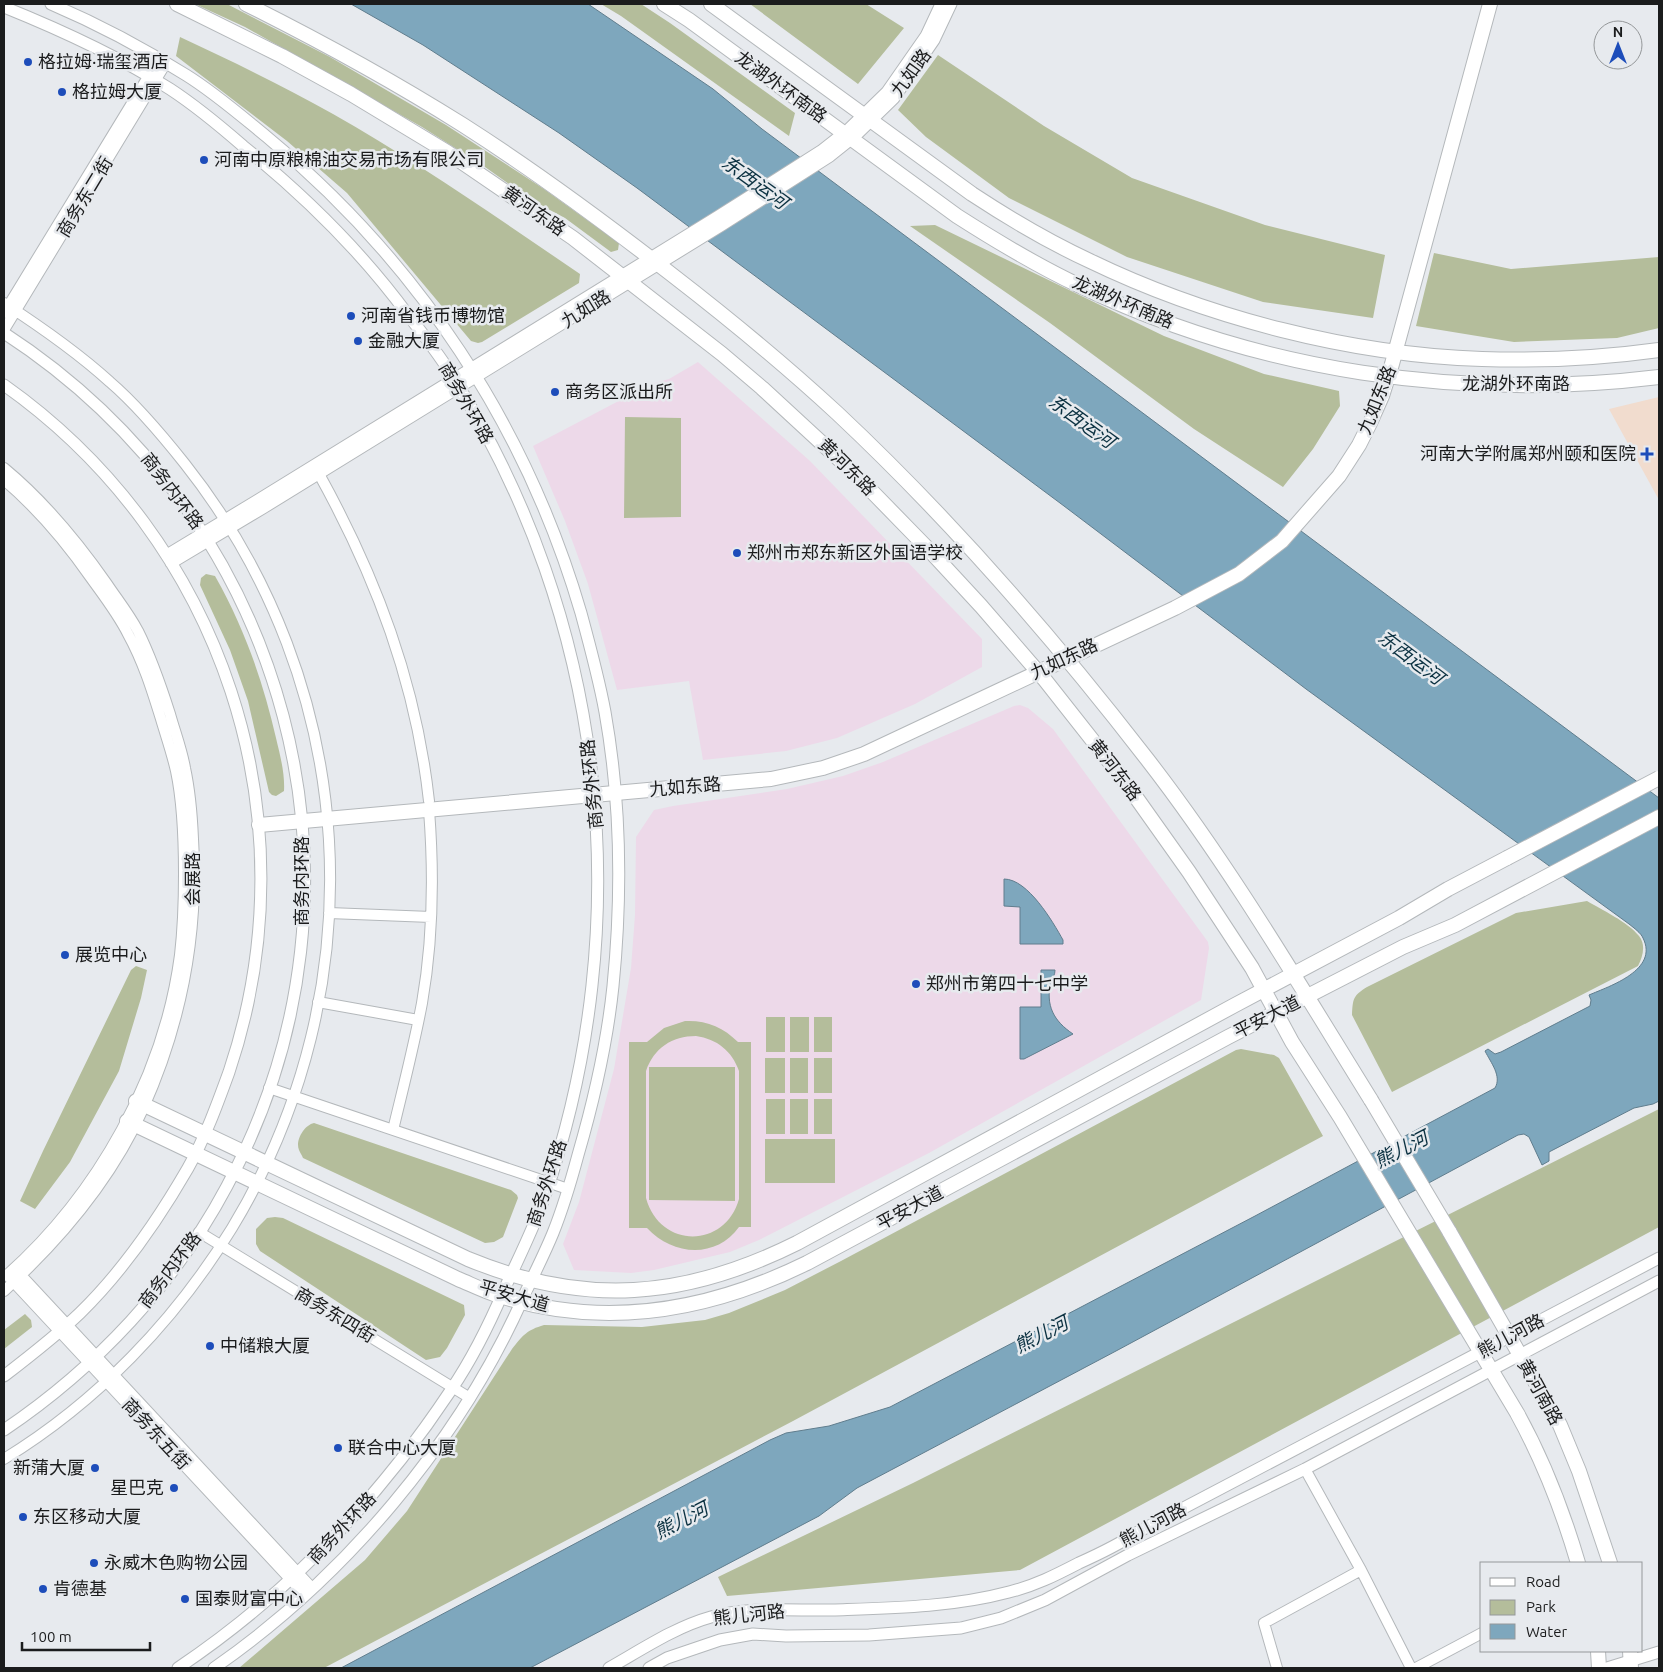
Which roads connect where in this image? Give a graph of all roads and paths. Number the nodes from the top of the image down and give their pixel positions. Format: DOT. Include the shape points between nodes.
graph roads {
  1 [pos="51,4"];
  2 [pos="177,4"];
  3 [pos="246,4"];
  4 [pos="664,4"];
  5 [pos="941,4"];
  6 [pos="952,4"];
  7 [pos="1481,4"];
  8 [pos="1490,4"];
  9 [pos="717,5"];
  10 [pos="4,6"];
  11 [pos="163,61"];
  12 [pos="152,79"];
  13 [pos="867,118"];
  14 [pos="848,136"];
  15 [pos="654,261"];
  16 [pos="626,279"];
  17 [pos="8,308"];
  18 [pos="4,332"];
  19 [pos="1391,350"];
  20 [pos="1659,350"];
  21 [pos="474,372"];
  22 [pos="1384,376"];
  23 [pos="1659,377"];
  24 [pos="456,383"];
  25 [pos="4,385"];
  26 [pos="4,468"];
  27 [pos="319,474"];
  28 [pos="4,480"];
  29 [pos="228,524"];
  30 [pos="206,537"];
  31 [pos="169,559"];
  32 [pos="1065,654"];
  33 [pos="1036,668"];
  34 [pos="1659,778"];
  35 [pos="614,789"];
  36 [pos="594,791"];
  37 [pos="429,805"];
  38 [pos="327,815"];
  39 [pos="301,817"];
  40 [pos="1659,817"];
  41 [pos="258,821"];
  42 [pos="329,913"];
  43 [pos="431,917"];
  44 [pos="1293,974"];
  45 [pos="1264,990"];
  46 [pos="1307,997"];
  47 [pos="318,1002"];
  48 [pos="1276,1013"];
  49 [pos="418,1020"];
  50 [pos="269,1088"];
  51 [pos="293,1096"];
  52 [pos="140,1103"];
  53 [pos="131,1123"];
  54 [pos="393,1130"];
  55 [pos="205,1134"];
  56 [pos="244,1152"];
  57 [pos="195,1154"];
  58 [pos="267,1164"];
  59 [pos="234,1172"];
  60 [pos="257,1183"];
  61 [pos="549,1183"];
  62 [pos="568,1189"];
  63 [pos="1449,1231"];
  64 [pos="199,1232"];
  65 [pos="221,1246"];
  66 [pos="1419,1250"];
  67 [pos="1659,1258"];
  68 [pos="14,1275"];
  69 [pos="512,1276"];
  70 [pos="531,1281"];
  71 [pos="1659,1281"];
  72 [pos="4,1291"];
  73 [pos="502,1296"];
  74 [pos="522,1302"];
  75 [pos="63,1328"];
  76 [pos="1509,1337"];
  77 [pos="1481,1352"];
  78 [pos="1519,1355"];
  79 [pos="93,1359"];
  80 [pos="1492,1370"];
  81 [pos="4,1376"];
  82 [pos="110,1378"];
  83 [pos="453,1387"];
  84 [pos="470,1398"];
  85 [pos="4,1430"];
  86 [pos="4,1459"];
  87 [pos="1305,1469"];
  88 [pos="1120,1543"];
  89 [pos="1128,1555"];
  90 [pos="1578,1562"];
  91 [pos="1610,1562"];
  92 [pos="1361,1570"];
  93 [pos="295,1577"];
  94 [pos="308,1591"];
  95 [pos="1480,1633"];
  96 [pos="1598,1652"];
  97 [pos="1659,1652"];
  98 [pos="1630,1660"];
  99 [pos="178,1668"];
  100 [pos="214,1668"];
  101 [pos="609,1668"];
  102 [pos="649,1668"];
  103 [pos="1277,1668"];
  104 [pos="1411,1668"];
  105 [pos="1416,1668"];
  106 [pos="1599,1668"];
  107 [pos="1607,1668"];
  1 -- 11 [label="street, 商务外环路"];
  2 -- 16 [label="main road, 黄河东路" via="351,94 447,152 549,221"];
  3 -- 15 [label="main road, 黄河东路" via="366,68 462,125 567,195"];
  4 -- 14 [label="main road, 龙湖外环南路"];
  5 -- 13 [label="street, 九如路" via="926,36"];
  6 -- 13 [label="street, 九如路" via="934,40 894,98"];
  7 -- 19 [label="main road, 九如东路"];
  8 -- 19 [label="main road, 九如东路"];
  9 -- 13 [label="main road, 龙湖外环南路"];
  10 -- 12 [label="street, 商务外环路" via="88,44"];
  11 -- 12 [label="street, 商务东二街"];
  11 -- 21 [label="street, 商务外环路" via="232,108 332,195 404,274"];
  12 -- 17 [label="street, 商务东二街"];
  12 -- 24 [label="street, 商务外环路" via="218,125 317,210 388,288"];
  13 -- 14 [label="street, 九如路"];
  13 -- 19 [label="main road, 龙湖外环南路" via="1013,220 1111,271 1249,321 1318,338"];
  14 -- 15 [label="street, 九如路" via="825,154"];
  14 -- 22 [label="main road, 龙湖外环南路" via="957,216 1043,267 1093,292 1213,337 1313,363"];
  15 -- 16 [label="street, 九如路"];
  15 -- 32 [label="main road, 黄河东路" via="742,329 838,413 1005,585"];
  16 -- 21 [label="street, 九如路"];
  16 -- 33 [label="main road, 黄河东路" via="722,354 816,436 932,552"];
  17 -- 18 [label="street, 商务东二街"];
  17 -- 29 [label="street" via="60,341 132,403 180,456"];
  18 -- 30 [label="street, 商务内环路" via="64,376 114,421 160,473"];
  19 -- 20 [label="main road, 龙湖外环南路" via="1482,359 1536,359"];
  19 -- 22 [label="main road, 九如东路"];
  21 -- 24 [label="street, 九如路"];
  21 -- 35 [label="street, 商务外环路" via="534,484 572,582 600,685"];
  22 -- 23 [label="main road, 龙湖外环南路" via="1481,385 1576,384"];
  22 -- 32 [label="main road, 九如东路" via="1352,441 1332,471 1307,508 1277,535 1235,567 1169,606"];
  24 -- 27 [label="street, 九如路"];
  24 -- 29 [label="street, 九如路"];
  24 -- 36 [label="street, 商务外环路" via="514,493 551,589 579,689"];
  25 -- 31 [label="street" via="43,414 98,466"];
  26 -- 52 [label="street, 会展路" via="29,489 71,536 138,631 163,691 185,768 194,855 190,958 172,1033"];
  27 -- 29 [label="street, 九如路"];
  27 -- 37 [label="street" via="368,570 398,653 420,738"];
  28 -- 52 [label="street, 会展路" via="23,496 64,542 117,615 153,694 176,770 184,855 180,956 175,986"];
  29 -- 30 [label="street, 九如路"];
  29 -- 38 [label="street" via="266,593 295,664 315,734"];
  30 -- 31 [label="street, 九如路"];
  30 -- 39 [label="street, 商务内环路" via="243,604 271,672 289,739"];
  31 -- 41 [label="street" via="204,622 230,686 245,738"];
  32 -- 33 [label="main road, 九如东路"];
  32 -- 44 [label="main road, 黄河东路" via="1168,787"];
  33 -- 35 [label="main road, 九如东路" via="861,746 820,760 770,771"];
  33 -- 45 [label="main road, 黄河东路" via="1142,805 1215,910"];
  34 -- 44 [label="main road, 平安大道, bridge"];
  35 -- 36 [label="main road, 九如东路"];
  35 -- 62 [label="street, 商务外环路" via="618,875 613,988 597,1086"];
  36 -- 37 [label="main road, 九如东路"];
  36 -- 61 [label="street, 商务外环路" via="598,875 593,986 577,1082"];
  37 -- 38 [label="main road, 九如东路"];
  37 -- 43 [label="street"];
  38 -- 39 [label="main road, 九如东路"];
  38 -- 42 [label="street"];
  39 -- 41 [label="main road, 九如东路"];
  39 -- 50 [label="street, 商务内环路" via="304,873 302,934 295,988"];
  40 -- 46 [label="main road, 平安大道" via="1455,925 1403,947"];
  41 -- 55 [label="street" via="261,904 252,981 235,1052"];
  42 -- 43 [label="street"];
  42 -- 47 [label="street"];
  43 -- 49 [label="street"];
  44 -- 45 [label="main road, 平安大道"];
  44 -- 46 [label="main road, 黄河东路"];
  45 -- 48 [label="main road, 黄河东路"];
  45 -- 70 [label="main road, 平安大道" via="805,1239 758,1261 701,1280 642,1290 576,1289"];
  46 -- 48 [label="main road, 平安大道"];
  46 -- 63 [label="main road, 黄河东路, bridge"];
  47 -- 49 [label="street"];
  47 -- 51 [label="street"];
  48 -- 66 [label="main road, 黄河东路"];
  48 -- 74 [label="main road, 平安大道" via="806,1263 742,1292 643,1312 574,1311"];
  49 -- 54 [label="street"];
  50 -- 51 [label="street"];
  50 -- 56 [label="street, 商务内环路"];
  51 -- 54 [label="street"];
  51 -- 58 [label="street"];
  52 -- 53 [label="street, 会展路"];
  52 -- 55 [label="main road, 平安大道"];
  53 -- 57 [label="main road, 平安大道"];
  53 -- 68 [label="street, 会展路" via="65,1216"];
  54 -- 61 [label="street"];
  55 -- 56 [label="main road, 平安大道"];
  55 -- 57 [label="street"];
  56 -- 58 [label="main road, 平安大道"];
  56 -- 59 [label="street, 商务内环路"];
  57 -- 59 [label="main road, 平安大道"];
  57 -- 75 [label="street" via="145,1235 107,1283"];
  58 -- 60 [label="street"];
  58 -- 69 [label="main road, 平安大道" via="468,1259"];
  59 -- 60 [label="main road, 平安大道"];
  59 -- 64 [label="street, 商务内环路"];
  60 -- 65 [label="street"];
  60 -- 73 [label="main road, 平安大道" via="458,1279"];
  61 -- 62 [label="street"];
  61 -- 69 [label="street, 商务外环路"];
  62 -- 70 [label="street, 商务外环路"];
  63 -- 76 [label="main road, 黄河南路"];
  64 -- 65 [label="street, 商务东四街"];
  64 -- 79 [label="street, 商务内环路" via="150,1299"];
  65 -- 82 [label="street" via="170,1315"];
  65 -- 83 [label="street, 商务东四街"];
  66 -- 77 [label="main road, 黄河南路"];
  67 -- 76 [label="street, 熊儿河路"];
  68 -- 72 [label="street, 会展路"];
  68 -- 75 [label="street, 商务东五街"];
  69 -- 70 [label="main road, 平安大道"];
  69 -- 73 [label="street, 商务外环路"];
  70 -- 74 [label="street, 商务外环路"];
  71 -- 78 [label="street, 熊儿河路"];
  73 -- 74 [label="main road, 平安大道"];
  73 -- 83 [label="street, 商务外环路"];
  74 -- 84 [label="street, 商务外环路"];
  75 -- 79 [label="street, 商务东五街"];
  75 -- 81 [label="street"];
  76 -- 77 [label="street, 熊儿河路"];
  76 -- 78 [label="main road, 黄河南路"];
  77 -- 80 [label="main road, 黄河南路"];
  77 -- 88 [label="street, 熊儿河路"];
  78 -- 80 [label="street, 熊儿河路"];
  78 -- 91 [label="main road, 黄河南路" via="1560,1425"];
  79 -- 82 [label="street, 商务东五街"];
  79 -- 85 [label="street, 商务内环路"];
  80 -- 87 [label="street, 熊儿河路"];
  80 -- 90 [label="main road, 黄河南路" via="1535,1446"];
  82 -- 86 [label="street" via="37,1438"];
  82 -- 93 [label="street, 商务东五街"];
  83 -- 84 [label="street, 商务东四街"];
  83 -- 93 [label="street, 商务外环路" via="372,1496"];
  84 -- 94 [label="street, 商务外环路" via="382,1515"];
  87 -- 89 [label="street, 熊儿河路"];
  87 -- 92 [label="street"];
  88 -- 89 [label="street"];
  88 -- 101 [label="street, 熊儿河路" via="1045,1580 990,1596 926,1605 743,1612 710,1617 685,1626"];
  89 -- 102 [label="street, 熊儿河路" via="1045,1600 1001,1618 961,1628 869,1635 753,1634 720,1640 667,1658"];
  92 -- 103 [label="street" via="1264,1623"];
  92 -- 104 [label="street"];
  93 -- 94 [label="street, 商务东五街"];
  93 -- 99 [label="street, 商务外环路" via="215,1643"];
  94 -- 100 [label="street, 商务外环路"];
  95 -- 105 [label="street"];
  96 -- 106 [label="main road"];
  97 -- 98 [label="street"];
  98 -- 107 [label="street"];
}
